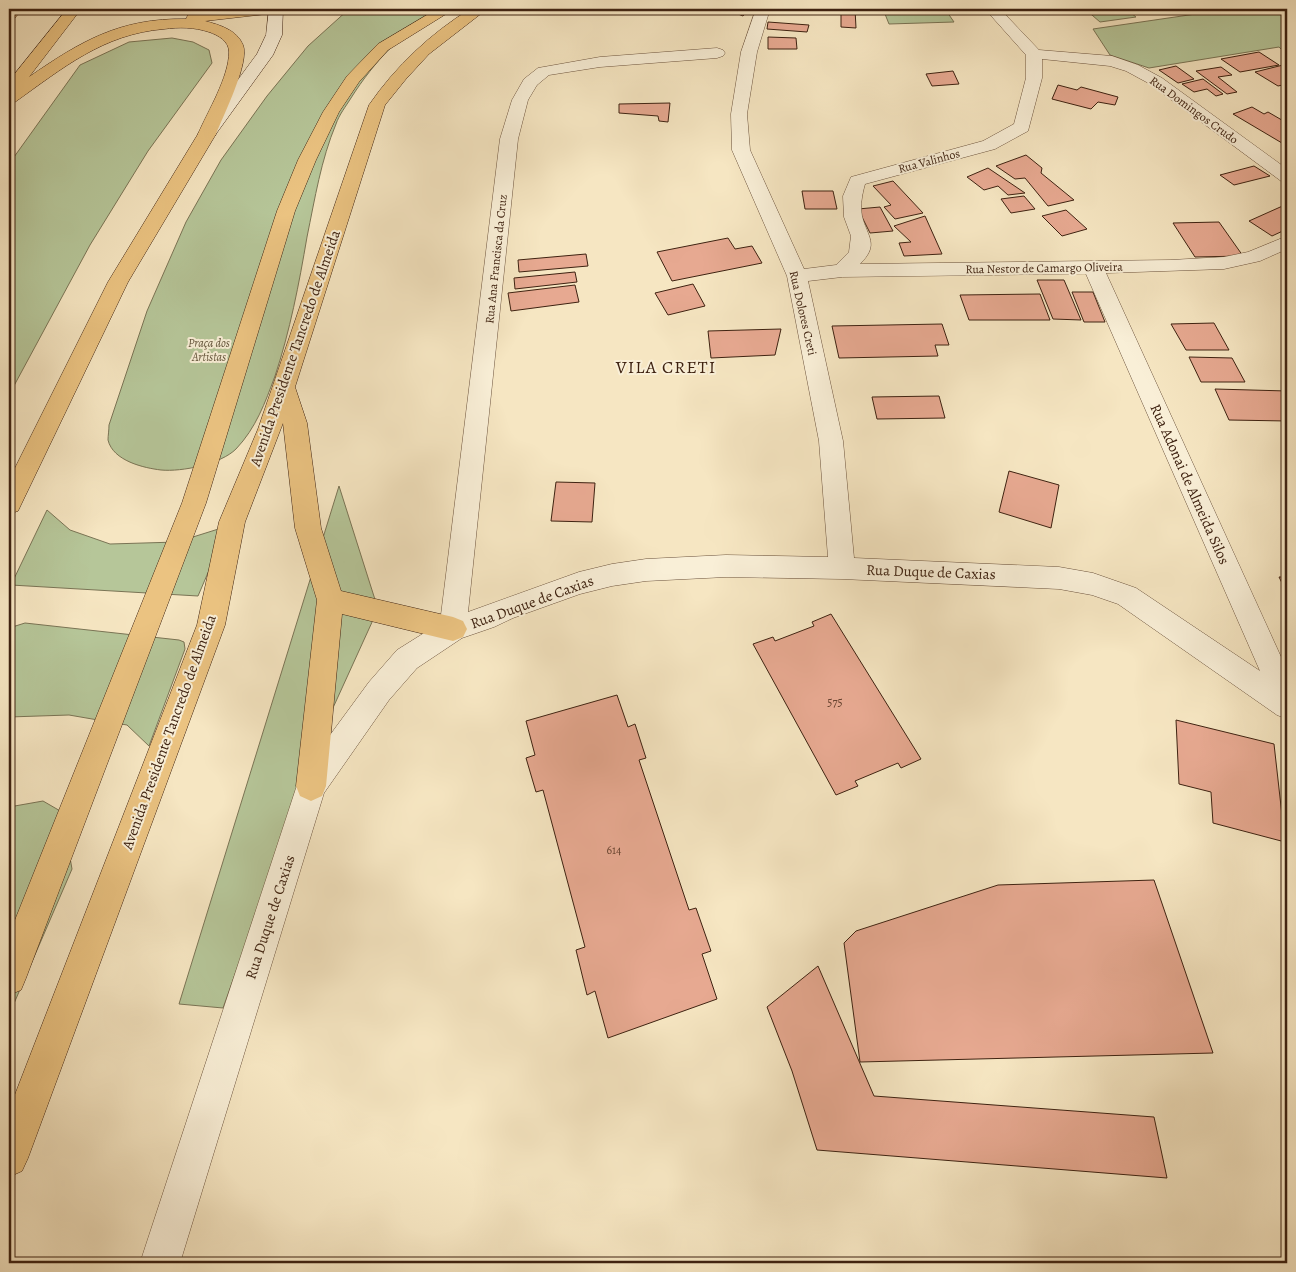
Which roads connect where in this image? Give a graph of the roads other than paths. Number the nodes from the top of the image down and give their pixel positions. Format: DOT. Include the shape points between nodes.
graph roads {
  1 [pos="15,9"];
  2 [pos="74,9"];
  3 [pos="275,9"];
  4 [pos="447,9"];
  5 [pos="480,9"];
  6 [pos="763,9"];
  7 [pos="992,9"];
  8 [pos="9,16"];
  9 [pos="159,24"];
  10 [pos="716,53"];
  11 [pos="1034,54"];
  12 [pos="9,92"];
  13 [pos="9,98"];
  14 [pos="207,134"];
  15 [pos="1287,154"];
  16 [pos="1266,162"];
  17 [pos="1287,176"];
  18 [pos="1287,242"];
  19 [pos="1093,266"];
  20 [pos="842,270"];
  21 [pos="796,276"];
  22 [pos="284,386"];
  23 [pos="9,504"];
  24 [pos="842,568"];
  25 [pos="330,600"];
  26 [pos="454,629"];
  27 [pos="1287,701"];
  28 [pos="1287,706"];
  29 [pos="311,786"];
  30 [pos="9,978"];
  31 [pos="9,1158"];
  32 [pos="160,1263"];
  1 -- 8 [label="main road"];
  2 -- 12 [label="main road"];
  3 -- 9 [label="main road"];
  3 -- 14 [label="street" via="274,35 265,55"];
  4 -- 30 [label="main road" via="383,47 353,79 331,112 307,160 286,211 194,503"];
  5 -- 22 [label="main road, Avenida Presidente Tancredo de Almeida" via="426,47 397,77 377,105"];
  6 -- 21 [label="street, Rua Dolores Creti" via="749,52 739,114 741,150"];
  7 -- 11 [label="street"];
  9 -- 13 [label="main road" via="93,42"];
  9 -- 14 [label="main road" via="189,23 213,27 229,35 237,49"];
  10 -- 26 [label="street, Rua Ana Francisca da Cruz" via="600,62 544,71 530,82 520,100 510,139"];
  11 -- 16 [label="street, Rua Domingos Crudo" via="1112,61 1132,68 1156,81"];
  11 -- 20 [label="street, Rua Valinhos" via="1034,78 1022,128 989,145 857,181 852,196 853,218 861,236 859,254"];
  14 -- 23 [label="main road" via="118,282"];
  15 -- 16 [label="street"];
  16 -- 17 [label="street, Rua Domingos Crudo"];
  18 -- 19 [label="street, Rua Nestor de Camargo Oliveira" via="1253,257 1224,263"];
  19 -- 20 [label="street, Rua Nestor de Camargo Oliveira"];
  19 -- 27 [label="street, Rua Adonai de Almeida Silos"];
  20 -- 21 [label="street, Rua Nestor de Camargo Oliveira"];
  21 -- 24 [label="street, Rua Dolores Creti" via="831,441"];
  22 -- 25 [label="main road" via="294,423 308,528"];
  22 -- 31 [label="main road, Avenida Presidente Tancredo de Almeida" via="232,522 211,624"];
  24 -- 26 [label="street, Rua Duque de Caxias" via="726,566 612,575 579,583"];
  24 -- 28 [label="street, Rua Duque de Caxias" via="1015,575 1094,584 1127,596"];
  25 -- 26 [label="main road"];
  25 -- 29 [label="main road"];
  26 -- 29 [label="street, Rua Duque de Caxias" via="407,659 379,691"];
  29 -- 32 [label="street, Rua Duque de Caxias"];
}
